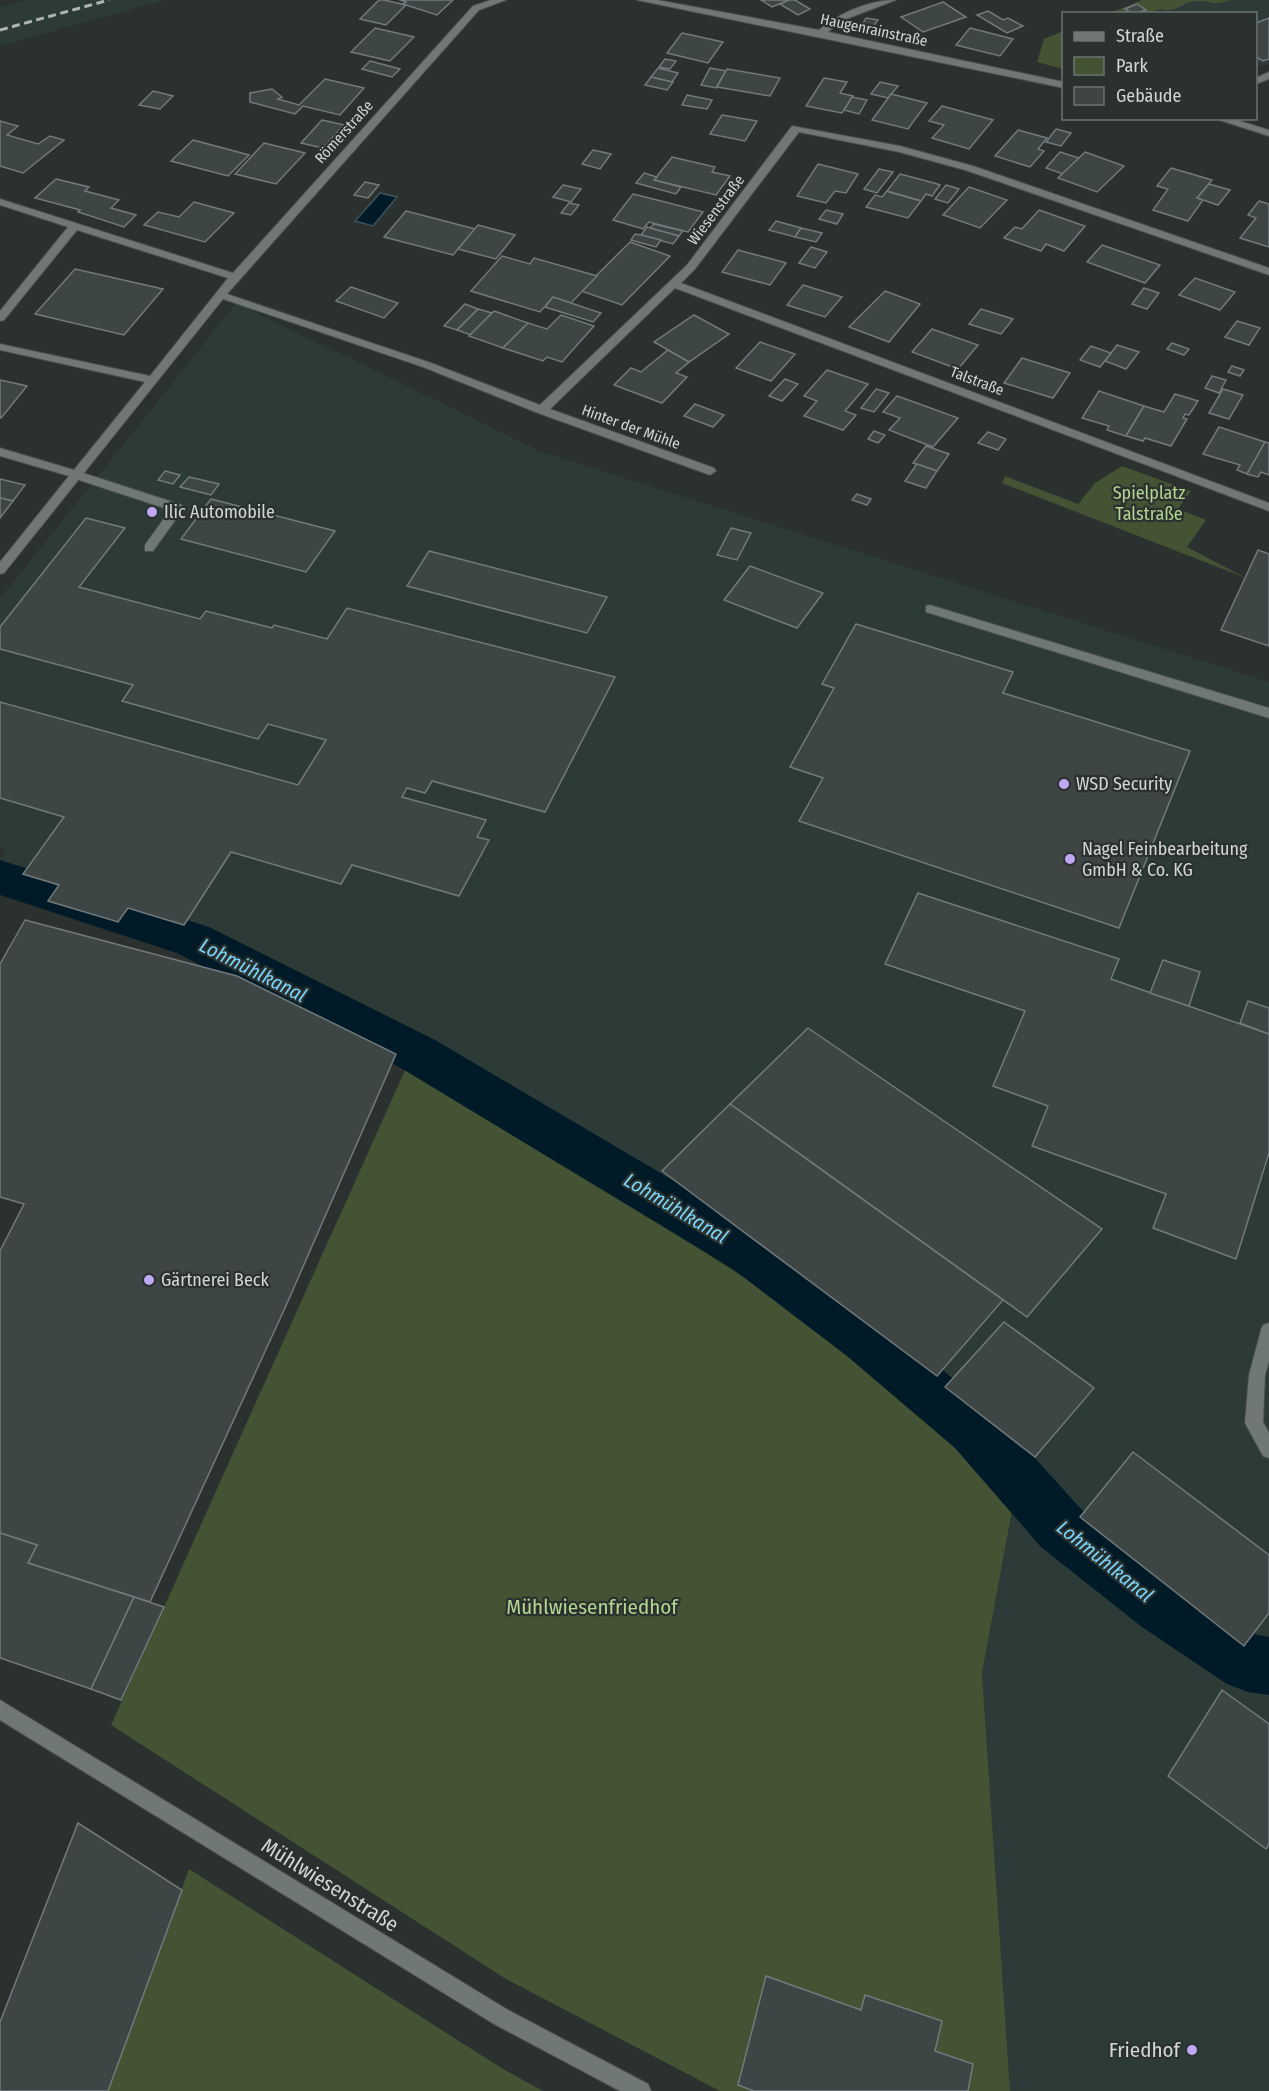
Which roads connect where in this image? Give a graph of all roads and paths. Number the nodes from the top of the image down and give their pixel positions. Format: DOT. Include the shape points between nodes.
graph roads {
  1 [pos="501,0"];
  2 [pos="642,0"];
  3 [pos="891,0"];
  4 [pos="821,33"];
  5 [pos="1062,85"];
  6 [pos="1225,120"];
  7 [pos="1269,133"];
  8 [pos="0,202"];
  9 [pos="73,228"];
  10 [pos="1269,272"];
  11 [pos="235,277"];
  12 [pos="674,284"];
  13 [pos="221,295"];
  14 [pos="5,303"];
  15 [pos="0,318"];
  16 [pos="0,347"];
  17 [pos="153,380"];
  18 [pos="542,411"];
  19 [pos="0,452"];
  20 [pos="710,471"];
  21 [pos="77,475"];
  22 [pos="1269,507"];
  23 [pos="149,548"];
  24 [pos="0,570"];
  25 [pos="930,609"];
  26 [pos="1269,713"];
  27 [pos="1269,1330"];
  28 [pos="1269,1450"];
  29 [pos="0,1709"];
  30 [pos="641,2091"];
  1 -- 11 [label="street, Römerstraße" via="476,8"];
  2 -- 4 [label="street, Haugenrainstraße"];
  3 -- 4 [label="street" via="838,20"];
  4 -- 5 [label="street, Haugenrainstraße"];
  6 -- 7 [label="street"];
  8 -- 9 [label="street"];
  9 -- 11 [label="street"];
  9 -- 14 [label="street"];
  10 -- 12 [label="street, Wiesenstraße" via="969,168 796,128"];
  11 -- 13 [label="street, Römerstraße"];
  12 -- 18 [label="street, Wiesenstraße"];
  12 -- 22 [label="street, Talstraße"];
  13 -- 17 [label="street, Römerstraße"];
  13 -- 18 [label="street" via="427,365"];
  14 -- 15 [label="street"];
  16 -- 17 [label="street"];
  17 -- 21 [label="street, Römerstraße"];
  18 -- 20 [label="street, Hinter der Mühle"];
  19 -- 21 [label="street"];
  21 -- 23 [label="street" via="178,508"];
  21 -- 24 [label="street, Römerstraße"];
  25 -- 26 [label="street"];
  27 -- 28 [label="street" via="1257,1375 1254,1423"];
  29 -- 30 [label="street, Mühlwiesenstraße" via="501,2017"];
}
